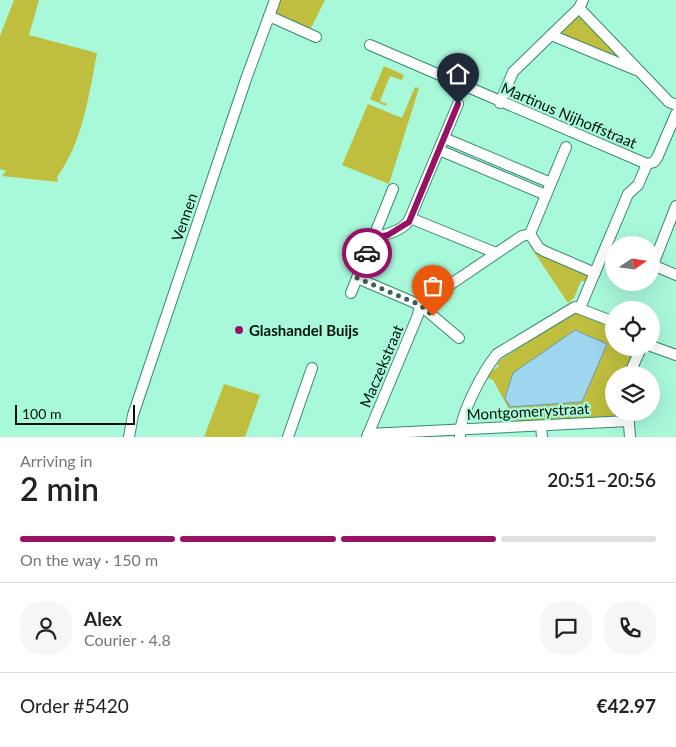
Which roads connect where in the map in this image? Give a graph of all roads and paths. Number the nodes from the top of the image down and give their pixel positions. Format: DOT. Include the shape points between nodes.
graph roads {
  1 [pos="275,0"];
  2 [pos="581,4"];
  3 [pos="269,16"];
  4 [pos="551,35"];
  5 [pos="316,37"];
  6 [pos="370,45"];
  7 [pos="640,71"];
  8 [pos="500,103"];
  9 [pos="458,104"];
  10 [pos="676,104"];
  11 [pos="676,114"];
  12 [pos="444,138"];
  13 [pos="566,147"];
  14 [pos="438,150"];
  15 [pos="647,164"];
  16 [pos="551,183"];
  17 [pos="393,190"];
  18 [pos="546,195"];
  19 [pos="676,206"];
  20 [pos="410,218"];
  21 [pos="530,234"];
  22 [pos="374,238"];
  23 [pos="496,253"];
  24 [pos="595,273"];
  25 [pos="676,275"];
  26 [pos="357,278"];
  27 [pos="351,293"];
  28 [pos="420,305"];
  29 [pos="580,308"];
  30 [pos="605,318"];
  31 [pos="459,338"];
  32 [pos="660,349"];
  33 [pos="676,355"];
  34 [pos="312,368"];
  35 [pos="605,419"];
  36 [pos="628,421"];
  37 [pos="542,426"];
  38 [pos="460,433"];
  39 [pos="131,434"];
  40 [pos="387,435"];
  41 [pos="367,436"];
  42 [pos="288,437"];
  43 [pos="542,437"];
  44 [pos="630,437"];
  1 -- 3 [label="street, Vennen"];
  2 -- 4 [label="street"];
  2 -- 7 [label="street"];
  3 -- 5 [label="street"];
  3 -- 39 [label="street, Vennen" via="133,415"];
  4 -- 7 [label="street"];
  4 -- 8 [label="street" via="513,72"];
  6 -- 8 [label="street, Martinus Nijhoffstraat"];
  7 -- 10 [label="street" via="669,102"];
  8 -- 15 [label="street, Martinus Nijhoffstraat"];
  9 -- 12 [label="street"];
  11 -- 15 [label="street" via="657,158"];
  12 -- 14 [label="street"];
  12 -- 16 [label="street"];
  13 -- 16 [label="street"];
  14 -- 18 [label="street"];
  14 -- 20 [label="street"];
  15 -- 24 [label="street" via="638,185 628,194"];
  16 -- 18 [label="street"];
  17 -- 22 [label="street"];
  18 -- 21 [label="street"];
  19 -- 25 [label="street" via="654,262 655,266"];
  20 -- 22 [label="street" via="409,222 388,235"];
  20 -- 23 [label="street"];
  21 -- 23 [label="street"];
  21 -- 24 [label="street" via="544,251"];
  22 -- 26 [label="street"];
  23 -- 28 [label="street"];
  24 -- 29 [label="street"];
  26 -- 27 [label="street"];
  26 -- 28 [label="street"];
  28 -- 31 [label="street"];
  28 -- 41 [label="street, Maczekstraat"];
  29 -- 30 [label="street"];
  29 -- 38 [label="street" via="568,310 496,354 485,372"];
  32 -- 33 [label="street"];
  34 -- 42 [label="street"];
  35 -- 37 [label="street, Montgomerystraat"];
  36 -- 44 [label="street"];
  37 -- 38 [label="street, Montgomerystraat"];
  37 -- 43 [label="street"];
  38 -- 40 [label="street, Montgomerystraat"];
  40 -- 41 [label="street, Montgomerystraat"];
}
